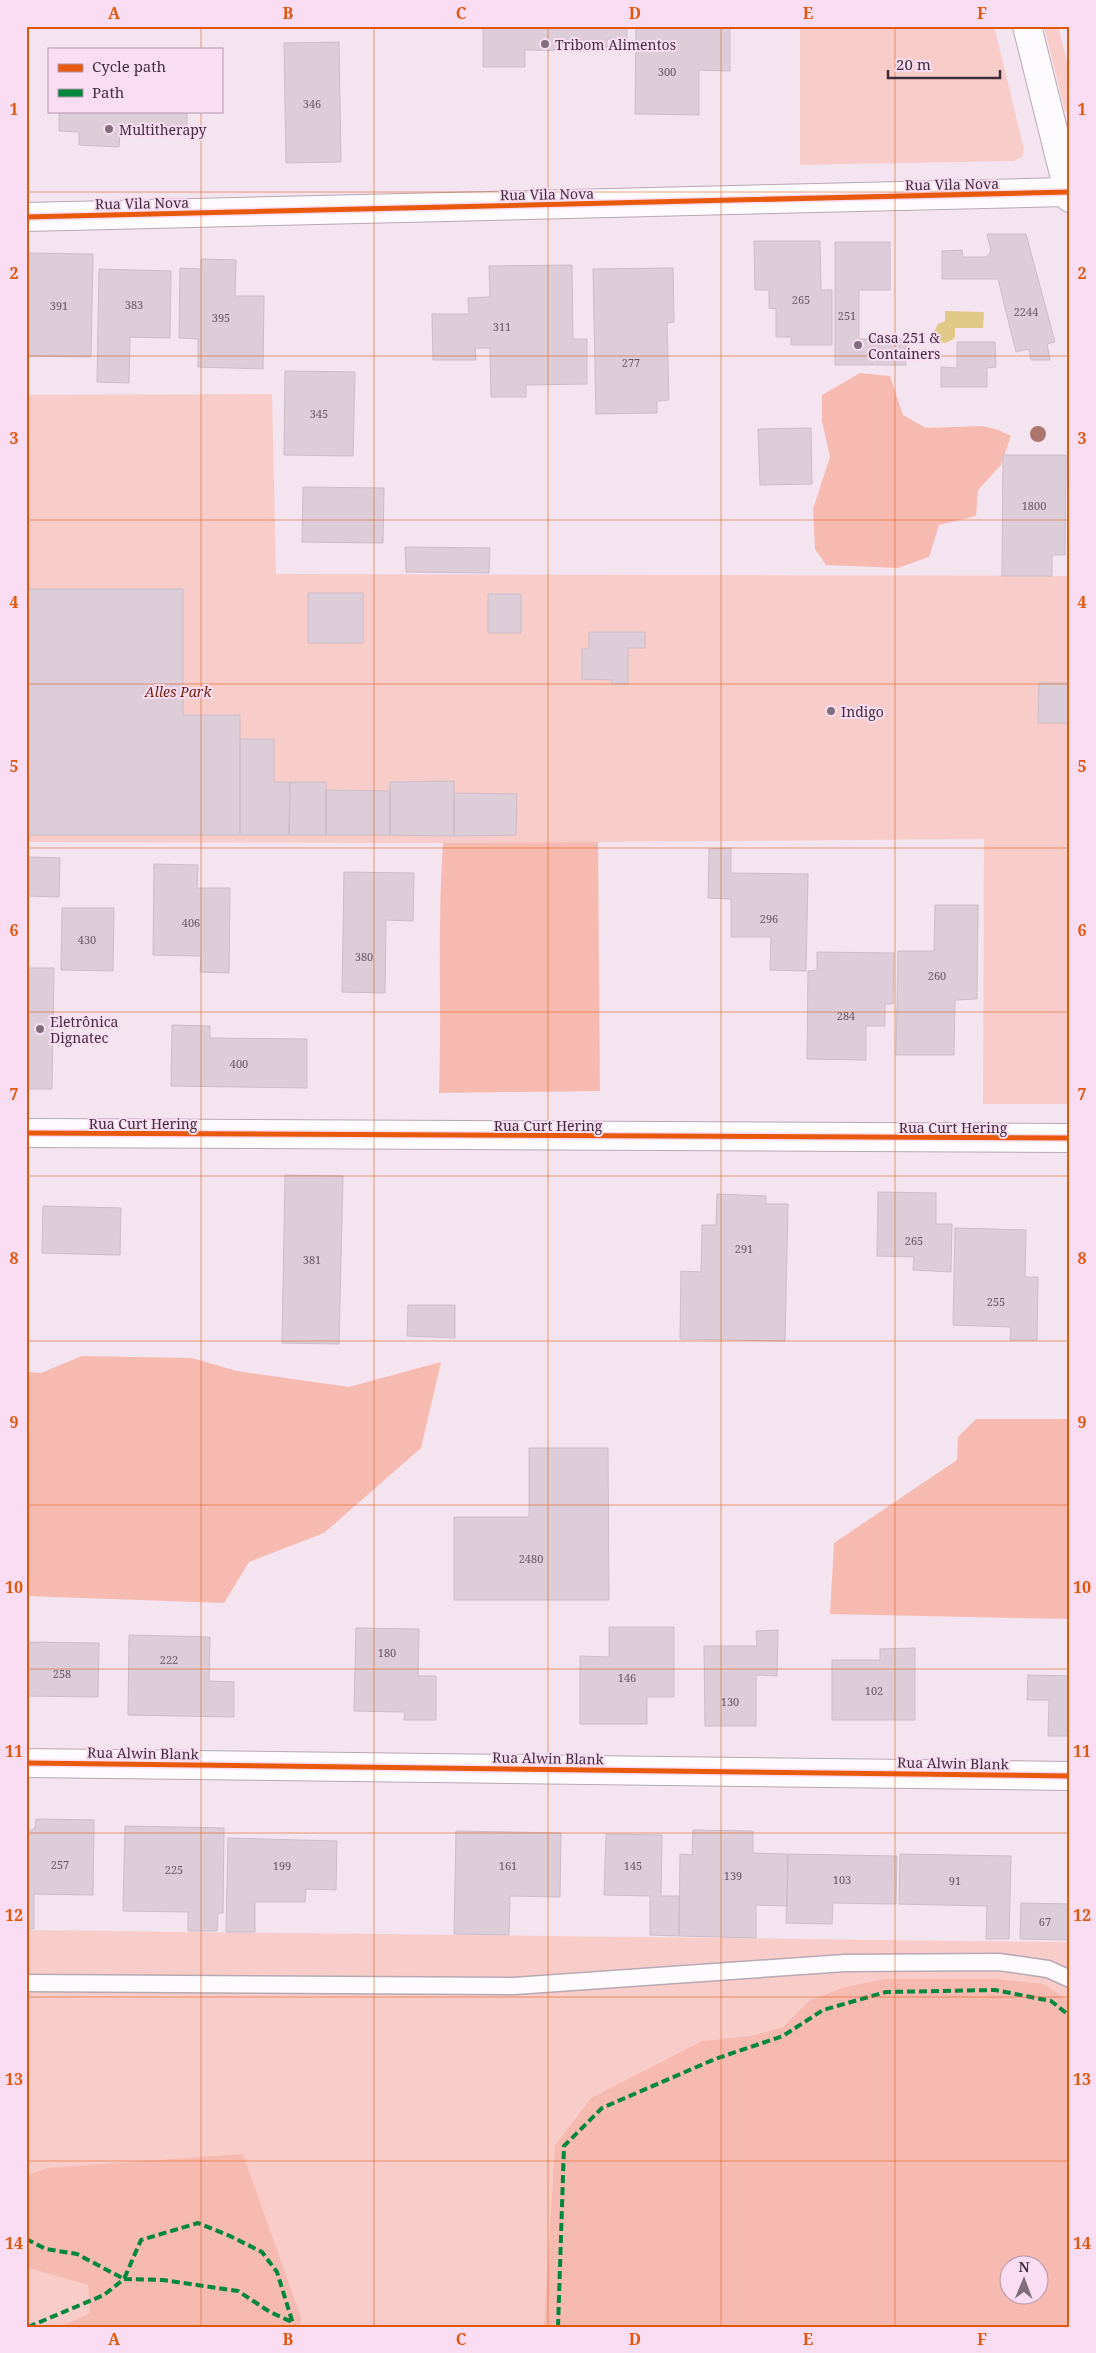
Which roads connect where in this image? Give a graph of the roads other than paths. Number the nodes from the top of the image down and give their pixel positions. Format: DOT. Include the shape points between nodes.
graph roads {
  1 [pos="1027,26"];
  2 [pos="1069,195"];
  3 [pos="26,217"];
  4 [pos="26,1133"];
  5 [pos="1070,1138"];
  6 [pos="26,1763"];
  7 [pos="1070,1776"];
  8 [pos="1070,1979"];
  9 [pos="26,1984"];
  1 -- 2 [label="street"];
  2 -- 3 [label="street, Rua Vila Nova"];
  4 -- 5 [label="street, Rua Curt Hering"];
  6 -- 7 [label="street, Rua Alwin Blank"];
  8 -- 9 [label="lane" via="1048,1969 999,1962 846,1964 514,1986"];
}
